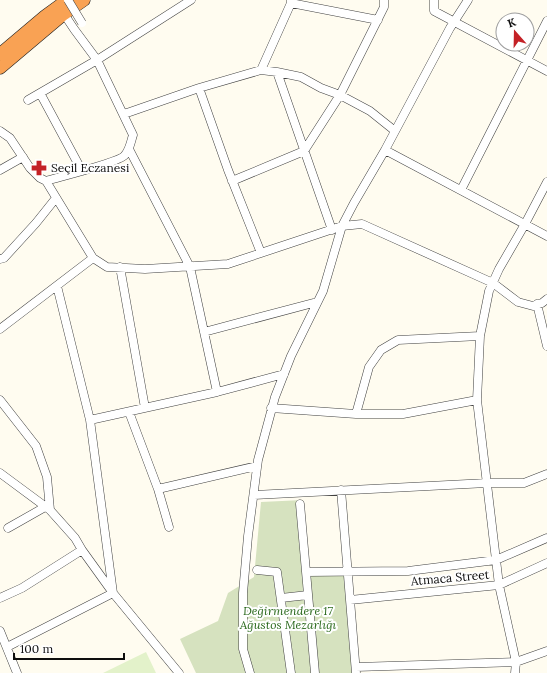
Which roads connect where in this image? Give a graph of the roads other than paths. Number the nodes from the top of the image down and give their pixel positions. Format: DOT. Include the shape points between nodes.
graph roads {
  1 [pos="68,0"];
  2 [pos="84,0"];
  3 [pos="191,0"];
  4 [pos="384,0"];
  5 [pos="434,0"];
  6 [pos="468,0"];
  7 [pos="291,1"];
  8 [pos="64,14"];
  9 [pos="378,20"];
  10 [pos="547,21"];
  11 [pos="454,22"];
  12 [pos="82,23"];
  13 [pos="5,53"];
  14 [pos="97,60"];
  15 [pos="527,60"];
  16 [pos="0,70"];
  17 [pos="261,70"];
  18 [pos="547,71"];
  19 [pos="277,72"];
  20 [pos="199,88"];
  21 [pos="40,93"];
  22 [pos="340,95"];
  23 [pos="28,100"];
  24 [pos="124,114"];
  25 [pos="0,131"];
  26 [pos="395,131"];
  27 [pos="129,149"];
  28 [pos="385,150"];
  29 [pos="304,151"];
  30 [pos="23,157"];
  31 [pos="0,170"];
  32 [pos="82,171"];
  33 [pos="46,181"];
  34 [pos="232,181"];
  35 [pos="547,182"];
  36 [pos="461,190"];
  37 [pos="56,198"];
  38 [pos="525,224"];
  39 [pos="342,226"];
  40 [pos="332,230"];
  41 [pos="547,236"];
  42 [pos="261,253"];
  43 [pos="93,258"];
  44 [pos="0,259"];
  45 [pos="120,267"];
  46 [pos="190,267"];
  47 [pos="493,283"];
  48 [pos="57,286"];
  49 [pos="547,299"];
  50 [pos="317,302"];
  51 [pos="537,304"];
  52 [pos="0,330"];
  53 [pos="204,332"];
  54 [pos="480,336"];
  55 [pos="547,346"];
  56 [pos="284,374"];
  57 [pos="217,392"];
  58 [pos="0,400"];
  59 [pos="477,400"];
  60 [pos="145,408"];
  61 [pos="271,408"];
  62 [pos="129,412"];
  63 [pos="356,414"];
  64 [pos="90,420"];
  65 [pos="257,466"];
  66 [pos="0,473"];
  67 [pos="547,474"];
  68 [pos="487,483"];
  69 [pos="158,489"];
  70 [pos="341,490"];
  71 [pos="254,495"];
  72 [pos="300,504"];
  73 [pos="48,508"];
  74 [pos="169,527"];
  75 [pos="8,528"];
  76 [pos="547,538"];
  77 [pos="82,550"];
  78 [pos="496,560"];
  79 [pos="547,563"];
  80 [pos="258,570"];
  81 [pos="306,572"];
  82 [pos="346,572"];
  83 [pos="500,585"];
  84 [pos="113,593"];
  85 [pos="308,595"];
  86 [pos="0,598"];
  87 [pos="281,598"];
  88 [pos="350,600"];
  89 [pos="0,631"];
  90 [pos="7,647"];
  91 [pos="547,650"];
  92 [pos="516,662"];
  93 [pos="356,670"];
  94 [pos="15,672"];
  95 [pos="179,673"];
  96 [pos="250,673"];
  97 [pos="291,673"];
  98 [pos="314,673"];
  99 [pos="515,673"];
  1 -- 12 [label="street, bridge"];
  1 -- 13 [label="highway" via="45,16"];
  2 -- 8 [label="highway"];
  3 -- 14 [label="street"];
  4 -- 9 [label="street" via="384,7"];
  5 -- 11 [label="street" via="434,11"];
  6 -- 11 [label="street"];
  7 -- 9 [label="street"];
  7 -- 17 [label="street"];
  8 -- 13 [label="highway"];
  8 -- 14 [label="street"];
  9 -- 22 [label="street"];
  10 -- 15 [label="street"];
  11 -- 15 [label="street"];
  11 -- 26 [label="street"];
  13 -- 16 [label="highway"];
  14 -- 21 [label="street"];
  14 -- 24 [label="street"];
  15 -- 18 [label="street"];
  15 -- 36 [label="street"];
  17 -- 19 [label="street"];
  17 -- 20 [label="street"];
  19 -- 22 [label="street" via="301,78"];
  19 -- 29 [label="street"];
  20 -- 24 [label="street"];
  20 -- 34 [label="street"];
  21 -- 23 [label="street"];
  21 -- 32 [label="street"];
  22 -- 26 [label="street" via="370,111"];
  22 -- 29 [label="street"];
  24 -- 27 [label="street" via="133,135"];
  25 -- 30 [label="street" via="10,138"];
  26 -- 28 [label="street"];
  27 -- 32 [label="street" via="124,156"];
  27 -- 46 [label="street"];
  28 -- 36 [label="street"];
  28 -- 39 [label="street"];
  29 -- 34 [label="street"];
  29 -- 40 [label="street"];
  30 -- 31 [label="street"];
  30 -- 33 [label="street" via="30,168"];
  32 -- 33 [label="street"];
  33 -- 37 [label="street"];
  34 -- 42 [label="street"];
  35 -- 38 [label="street"];
  36 -- 38 [label="street"];
  37 -- 43 [label="street"];
  37 -- 44 [label="street" via="4,258"];
  38 -- 41 [label="street"];
  38 -- 47 [label="street"];
  39 -- 40 [label="street"];
  39 -- 47 [label="street" via="362,224"];
  39 -- 50 [label="street" via="323,291"];
  40 -- 42 [label="street"];
  42 -- 46 [label="street" via="228,264"];
  43 -- 45 [label="street" via="107,266"];
  43 -- 48 [label="street"];
  45 -- 46 [label="street"];
  45 -- 60 [label="street"];
  46 -- 53 [label="street"];
  47 -- 51 [label="street" via="518,302 533,306"];
  47 -- 54 [label="street"];
  48 -- 52 [label="street"];
  48 -- 64 [label="street"];
  49 -- 51 [label="street"];
  50 -- 53 [label="street"];
  50 -- 56 [label="street"];
  51 -- 55 [label="street"];
  53 -- 57 [label="street"];
  54 -- 59 [label="street"];
  54 -- 63 [label="street" via="398,340 381,350 369,367"];
  56 -- 57 [label="street"];
  56 -- 61 [label="street"];
  57 -- 60 [label="street"];
  58 -- 73 [label="street" via="36,446 47,476"];
  59 -- 63 [label="street" via="403,414"];
  59 -- 68 [label="street"];
  60 -- 62 [label="street"];
  61 -- 63 [label="street"];
  61 -- 65 [label="street"];
  62 -- 64 [label="street"];
  62 -- 69 [label="street"];
  64 -- 84 [label="street"];
  65 -- 69 [label="street"];
  65 -- 71 [label="street"];
  66 -- 73 [label="street"];
  67 -- 68 [label="street" via="524,483"];
  68 -- 70 [label="street"];
  68 -- 78 [label="street"];
  69 -- 74 [label="street"];
  70 -- 71 [label="street"];
  70 -- 82 [label="street"];
  71 -- 96 [label="street" via="243,593 243,649"];
  72 -- 81 [label="street"];
  73 -- 75 [label="street"];
  73 -- 77 [label="street" via="75,538"];
  76 -- 78 [label="street"];
  77 -- 84 [label="street"];
  77 -- 86 [label="street" via="22,588"];
  78 -- 82 [label="street" via="408,571"];
  78 -- 83 [label="street"];
  79 -- 83 [label="street, Atmaca Street"];
  80 -- 87 [label="street" via="277,572"];
  81 -- 82 [label="street"];
  81 -- 85 [label="street"];
  82 -- 88 [label="street"];
  83 -- 88 [label="street, Atmaca Street"];
  83 -- 92 [label="street"];
  84 -- 90 [label="street"];
  84 -- 95 [label="street"];
  85 -- 87 [label="street"];
  85 -- 98 [label="street"];
  87 -- 97 [label="street"];
  88 -- 93 [label="street"];
  89 -- 90 [label="street"];
  90 -- 94 [label="street"];
  91 -- 92 [label="street"];
  92 -- 93 [label="street"];
  92 -- 99 [label="street"];
}
